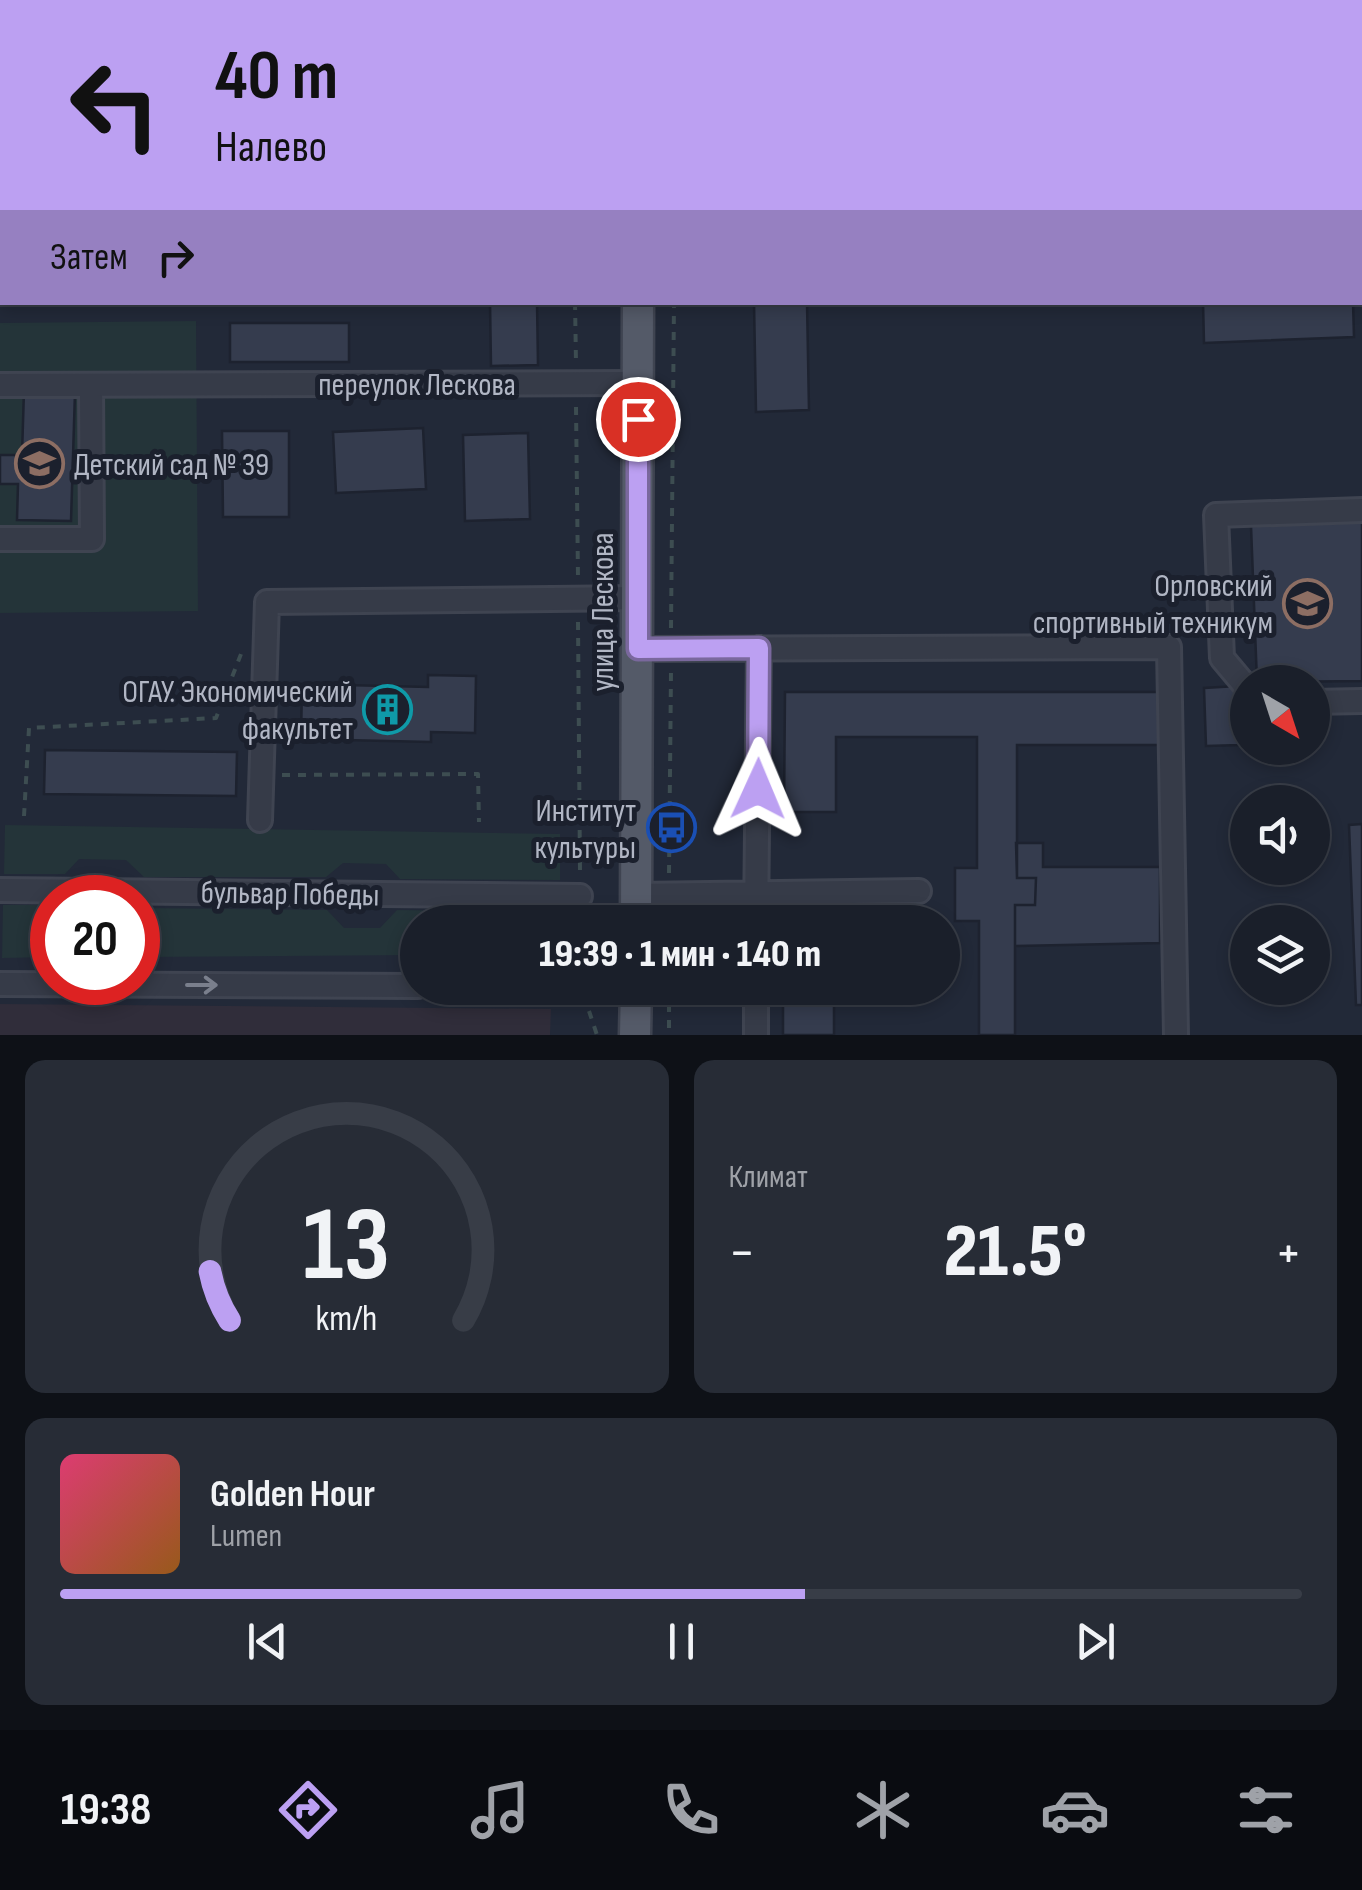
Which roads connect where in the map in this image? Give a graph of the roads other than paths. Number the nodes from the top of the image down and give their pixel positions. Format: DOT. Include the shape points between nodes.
graph roads {
  1 [pos="638,305"];
  2 [pos="638,383"];
  3 [pos="0,385"];
  4 [pos="91,385"];
  5 [pos="1362,510"];
  6 [pos="0,539"];
  7 [pos="638,598"];
  8 [pos="759,648"];
  9 [pos="638,649"];
  10 [pos="1230,668"];
  11 [pos="1362,701"];
  12 [pos="1330,702"];
  13 [pos="260,820"];
  14 [pos="0,890"];
  15 [pos="919,892"];
  16 [pos="756,894"];
  17 [pos="580,896"];
  18 [pos="636,905"];
  19 [pos="645,905"];
  20 [pos="756,905"];
  21 [pos="0,984"];
  22 [pos="400,986"];
  23 [pos="636,1005"];
  24 [pos="756,1005"];
  25 [pos="636,1035"];
  26 [pos="756,1035"];
  27 [pos="1176,1035"];
  1 -- 2 [label="main road, улица Лескова"];
  2 -- 4 [label="street, переулок Лескова"];
  2 -- 7 [label="main road, улица Лескова"];
  3 -- 4 [label="street, переулок Лескова"];
  4 -- 6 [label="street" via="92,538"];
  5 -- 10 [label="street" via="1216,516 1222,658"];
  7 -- 9 [label="main road, улица Лескова"];
  7 -- 13 [label="street" via="267,602"];
  8 -- 9 [label="street"];
  8 -- 16 [label="street"];
  8 -- 27 [label="street" via="1169,646"];
  9 -- 18 [label="main road, улица Лескова"];
  11 -- 12 [label="street"];
  14 -- 17 [label="street, бульвар Победы"];
  15 -- 16 [label="street"];
  16 -- 19 [label="street" via="668,895"];
  16 -- 20 [label="street"];
  21 -- 22 [label="street, one-way"];
  23 -- 25 [label="main road"];
  24 -- 26 [label="street"];
}
